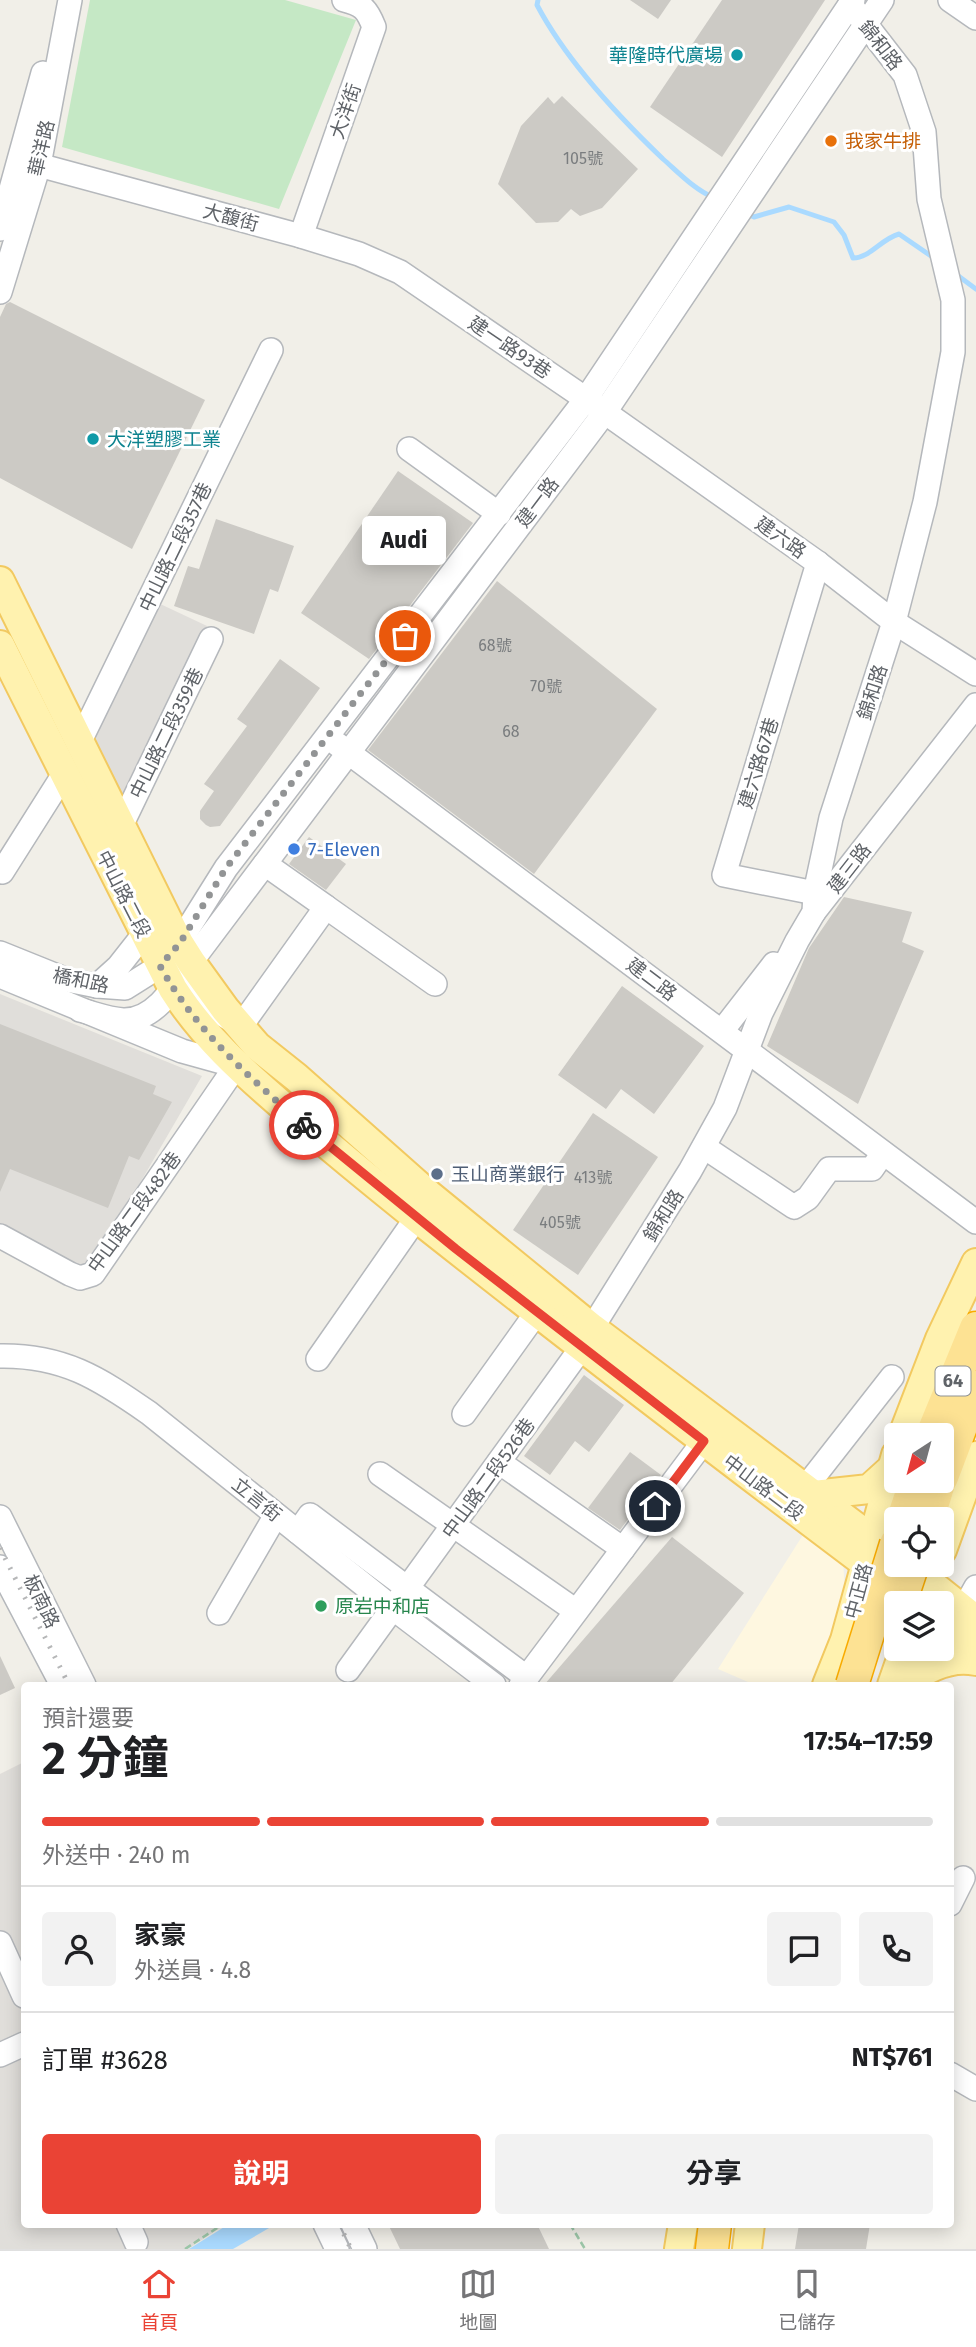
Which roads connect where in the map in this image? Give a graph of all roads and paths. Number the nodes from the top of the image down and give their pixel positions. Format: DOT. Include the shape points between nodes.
graph roads {
  1 [pos="56,0"];
  2 [pos="70,0"];
  3 [pos="344,0"];
  4 [pos="882,0"];
  5 [pos="950,0"];
  6 [pos="851,2"];
  7 [pos="976,18"];
  8 [pos="865,25"];
  9 [pos="30,163"];
  10 [pos="0,229"];
  11 [pos="301,236"];
  12 [pos="0,292"];
  13 [pos="435,295"];
  14 [pos="271,350"];
  15 [pos="586,399"];
  16 [pos="605,412"];
  17 [pos="409,449"];
  18 [pos="499,514"];
  19 [pos="818,564"];
  20 [pos="0,581"];
  21 [pos="894,622"];
  22 [pos="211,639"];
  23 [pos="0,645"];
  24 [pos="976,674"];
  25 [pos="976,705"];
  26 [pos="328,737"];
  27 [pos="79,743"];
  28 [pos="349,752"];
  29 [pos="64,774"];
  30 [pos="121,826"];
  31 [pos="265,864"];
  32 [pos="2,872"];
  33 [pos="814,903"];
  34 [pos="326,907"];
  35 [pos="144,934"];
  36 [pos="0,953"];
  37 [pos="179,961"];
  38 [pos="0,976"];
  39 [pos="435,984"];
  40 [pos="97,986"];
  41 [pos="80,1010"];
  42 [pos="240,1026"];
  43 [pos="722,1031"];
  44 [pos="746,1051"];
  45 [pos="236,1066"];
  46 [pos="704,1147"];
  47 [pos="883,1153"];
  48 [pos="417,1217"];
  49 [pos="976,1222"];
  50 [pos="0,1236"];
  51 [pos="976,1263"];
  52 [pos="537,1312"];
  53 [pos="976,1328"];
  54 [pos="587,1338"];
  55 [pos="0,1356"];
  56 [pos="976,1358"];
  57 [pos="318,1359"];
  58 [pos="892,1377"];
  59 [pos="976,1387"];
  60 [pos="464,1415"];
  61 [pos="908,1423"];
  62 [pos="937,1423"];
  63 [pos="949,1423"];
  64 [pos="704,1441"];
  65 [pos="954,1445"];
  66 [pos="976,1456"];
  67 [pos="499,1462"];
  68 [pos="380,1474"];
  69 [pos="884,1479"];
  70 [pos="810,1491"];
  71 [pos="894,1493"];
  72 [pos="276,1515"];
  73 [pos="0,1517"];
  74 [pos="954,1517"];
  75 [pos="454,1526"];
  76 [pos="298,1532"];
  77 [pos="623,1549"];
  78 [pos="878,1549"];
  79 [pos="0,1567"];
  80 [pos="913,1582"];
  81 [pos="408,1590"];
  82 [pos="394,1609"];
  83 [pos="964,1610"];
  84 [pos="576,1611"];
  85 [pos="219,1613"];
  86 [pos="845,1640"];
  87 [pos="976,1647"];
  88 [pos="884,1650"];
  89 [pos="976,1661"];
  90 [pos="900,1667"];
  91 [pos="348,1670"];
  92 [pos="523,1681"];
  93 [pos="60,1682"];
  94 [pos="82,1682"];
  95 [pos="490,1682"];
  96 [pos="828,1682"];
  97 [pos="853,1682"];
  98 [pos="873,1682"];
  99 [pos="963,1878"];
  100 [pos="954,1896"];
  101 [pos="0,1944"];
  102 [pos="21,1990"];
  103 [pos="21,2045"];
  104 [pos="0,2055"];
  105 [pos="954,2076"];
  106 [pos="976,2089"];
  107 [pos="217,2228"];
  108 [pos="327,2228"];
  109 [pos="354,2228"];
  110 [pos="572,2228"];
  111 [pos="682,2228"];
  112 [pos="697,2228"];
  113 [pos="715,2228"];
  114 [pos="731,2228"];
  115 [pos="750,2228"];
  116 [pos="185,2249"];
  117 [pos="337,2249"];
  118 [pos="365,2249"];
  119 [pos="585,2249"];
  120 [pos="679,2249"];
  121 [pos="694,2249"];
  122 [pos="712,2249"];
  123 [pos="728,2249"];
  124 [pos="747,2249"];
  1 -- 9 [label="street, 華洋路"];
  2 -- 9 [label="street, 華洋路"];
  3 -- 11 [label="street, 大洋街" via="368,11 374,27"];
  4 -- 8 [label="street, 建一路"];
  5 -- 7 [label="street"];
  6 -- 8 [label="street, 錦和路"];
  6 -- 15 [label="street, 建一路"];
  8 -- 16 [label="street, 建一路"];
  8 -- 21 [label="street, 錦和路" via="905,75 924,132 929,199 953,300 953,352 925,502"];
  9 -- 10 [label="street, 華洋路"];
  9 -- 11 [label="street, 大馥街"];
  9 -- 12 [label="street, 華洋路"];
  11 -- 13 [label="street, 大馥街" via="400,272"];
  13 -- 15 [label="street, 建一路93巷"];
  14 -- 27 [label="street, 中山路二段357巷"];
  15 -- 16 [label="street, 建六路"];
  15 -- 18 [label="street, 建一路"];
  16 -- 19 [label="street, 建六路"];
  16 -- 28 [label="street, 建一路"];
  17 -- 18 [label="street"];
  18 -- 26 [label="street, 建一路"];
  19 -- 21 [label="street, 建六路"];
  19 -- 33 [label="street, 建六路67巷" via="724,875"];
  20 -- 27 [label="main road, 中山路二段"];
  21 -- 24 [label="street, 建六路"];
  21 -- 33 [label="street, 錦和路" via="831,818"];
  22 -- 30 [label="street, 中山路二段359巷"];
  23 -- 29 [label="main road, 中山路二段"];
  25 -- 33 [label="street, 建三路"];
  26 -- 28 [label="street, 建二路"];
  26 -- 37 [label="street, 建一路" via="226,868"];
  27 -- 30 [label="main road, 中山路二段"];
  28 -- 31 [label="street, 建一路"];
  28 -- 43 [label="street, 建二路"];
  29 -- 32 [label="street"];
  29 -- 35 [label="main road, 中山路二段"];
  30 -- 37 [label="main road, 中山路二段" via="161,906"];
  31 -- 34 [label="street"];
  31 -- 37 [label="street, 建一路"];
  33 -- 43 [label="street, 建三路"];
  33 -- 44 [label="street, 錦和路"];
  34 -- 39 [label="street"];
  34 -- 42 [label="street"];
  35 -- 37 [label="main road, 中山路二段"];
  35 -- 40 [label="street"];
  36 -- 40 [label="street, 橋和路" via="67,980"];
  37 -- 40 [label="street, 橋和路" via="125,988"];
  37 -- 41 [label="street, 橋和路" via="146,1014 136,1019"];
  37 -- 42 [label="main road, 中山路二段"];
  37 -- 45 [label="main road, 中山路二段" via="188,1011"];
  38 -- 41 [label="street, 橋和路"];
  41 -- 45 [label="street, 橋和路" via="182,1051"];
  42 -- 54 [label="main road, 中山路二段" via="257,1046"];
  43 -- 44 [label="street, 建二路"];
  44 -- 46 [label="street, 錦和路" via="725,1108"];
  44 -- 47 [label="street, 建二路"];
  45 -- 48 [label="main road, 中山路二段"];
  45 -- 50 [label="street, 中山路二段482巷" via="93,1274 70,1275"];
  46 -- 47 [label="street" via="794,1208 808,1198 828,1169 872,1169"];
  46 -- 54 [label="street, 錦和路"];
  47 -- 49 [label="street, 建二路"];
  48 -- 52 [label="main road, 中山路二段"];
  48 -- 57 [label="street"];
  51 -- 61 [label="main road" via="940,1339"];
  52 -- 54 [label="main road, 中山路二段"];
  52 -- 60 [label="street"];
  53 -- 62 [label="highway, 64"];
  54 -- 64 [label="main road, 中山路二段"];
  54 -- 67 [label="street, 中山路二段526巷"];
  54 -- 70 [label="main road, 中山路二段"];
  55 -- 72 [label="street, 立言街" via="47,1360 108,1384"];
  56 -- 63 [label="main road"];
  58 -- 70 [label="street"];
  59 -- 65 [label="highway, 64"];
  64 -- 77 [label="street"];
  64 -- 78 [label="main road, 中山路二段"];
  66 -- 74 [label="main road"];
  67 -- 75 [label="street, 中山路二段526巷"];
  67 -- 77 [label="street"];
  68 -- 75 [label="street"];
  69 -- 70 [label="main road" via="869,1489"];
  70 -- 78 [label="main road, 中山路二段"];
  71 -- 78 [label="main road, 中正路"];
  72 -- 76 [label="street, 立言街"];
  72 -- 85 [label="street"];
  73 -- 94 [label="street, 板南路"];
  75 -- 81 [label="street, 中山路二段526巷"];
  75 -- 84 [label="street"];
  76 -- 81 [label="street" via="310,1515"];
  76 -- 82 [label="street, 立言街"];
  77 -- 84 [label="street"];
  78 -- 80 [label="main road, 中山路二段"];
  78 -- 86 [label="main road, 中正路"];
  78 -- 97 [label="highway, bridge"];
  79 -- 93 [label="street, 板南路"];
  80 -- 83 [label="main road, 中山路二段"];
  80 -- 86 [label="main road"];
  81 -- 82 [label="street, 中山路二段526巷"];
  81 -- 92 [label="street"];
  82 -- 91 [label="street, 中山路二段526巷"];
  82 -- 95 [label="street, 立言街"];
  83 -- 87 [label="main road, 中山路二段"];
  84 -- 92 [label="street"];
  86 -- 96 [label="main road, 中正路"];
  88 -- 98 [label="highway"];
  89 -- 90 [label="main road" via="942,1662 916,1675"];
  99 -- 100 [label="street"];
  101 -- 102 [label="street"];
  103 -- 104 [label="street"];
  105 -- 106 [label="street"];
  107 -- 116 [label="path"];
  108 -- 117 [label="street"];
  109 -- 118 [label="street"];
  110 -- 119 [label="path"];
  111 -- 120 [label="main road"];
  112 -- 121 [label="highway"];
  113 -- 122 [label="highway"];
  114 -- 123 [label="highway"];
  115 -- 124 [label="main road"];
}
